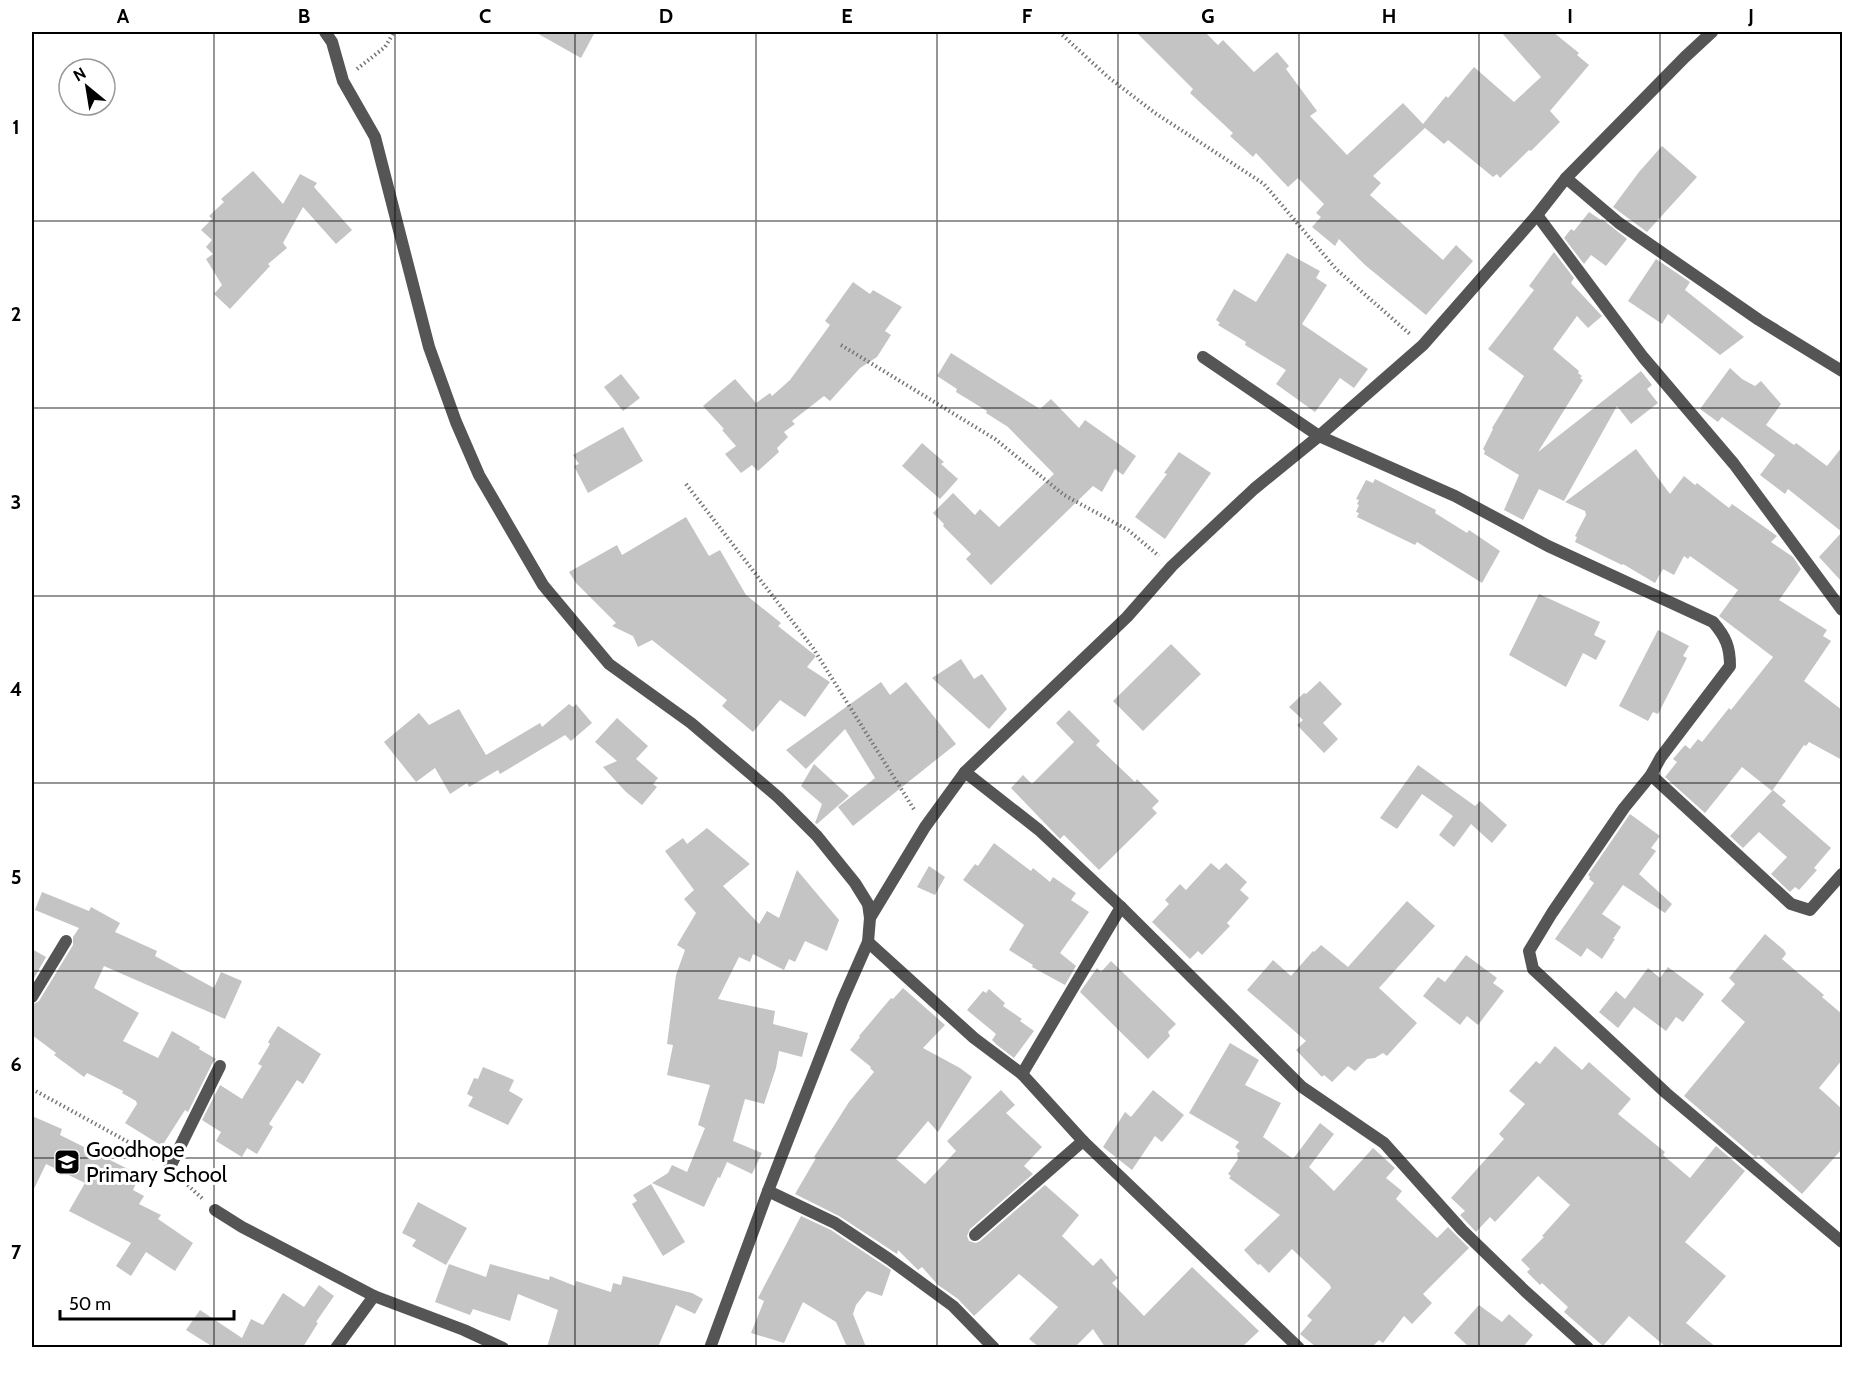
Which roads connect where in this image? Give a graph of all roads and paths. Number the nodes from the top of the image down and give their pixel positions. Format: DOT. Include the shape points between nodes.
graph roads {
  1 [pos="325,32"];
  2 [pos="393,32"];
  3 [pos="1059,32"];
  4 [pos="1712,32"];
  5 [pos="343,81"];
  6 [pos="1566,178"];
  7 [pos="1537,215"];
  8 [pos="841,345"];
  9 [pos="1423,345"];
  10 [pos="1203,357"];
  11 [pos="1842,371"];
  12 [pos="1319,436"];
  13 [pos="686,484"];
  14 [pos="1172,566"];
  15 [pos="1842,610"];
  16 [pos="965,772"];
  17 [pos="1651,775"];
  18 [pos="925,826"];
  19 [pos="1842,874"];
  20 [pos="1120,907"];
  21 [pos="870,918"];
  22 [pos="66,941"];
  23 [pos="868,942"];
  24 [pos="32,997"];
  25 [pos="220,1066"];
  26 [pos="1022,1074"];
  27 [pos="32,1089"];
  28 [pos="1083,1141"];
  29 [pos="169,1169"];
  30 [pos="768,1191"];
  31 [pos="216,1210"];
  32 [pos="975,1235"];
  33 [pos="1842,1242"];
  34 [pos="374,1296"];
  35 [pos="336,1347"];
  36 [pos="503,1347"];
  37 [pos="710,1347"];
  38 [pos="994,1347"];
  39 [pos="1299,1347"];
  40 [pos="1588,1347"];
  1 -- 5 [label="street" via="332,42"];
  2 -- 5 [label="path" via="385,47"];
  3 -- 9 [label="path" via="1155,113 1264,184 1336,270"];
  4 -- 6 [label="street"];
  5 -- 21 [label="street" via="375,137 429,347 456,422 479,475 543,585 609,664 691,723 810,828 855,884 868,904"];
  6 -- 7 [label="street"];
  6 -- 11 [label="street" via="1619,223 1759,320"];
  7 -- 9 [label="street"];
  7 -- 15 [label="street" via="1643,357 1734,464"];
  8 -- 14 [label="path" via="994,439 1064,495 1128,530"];
  9 -- 12 [label="street"];
  10 -- 12 [label="street"];
  12 -- 14 [label="street" via="1254,489"];
  12 -- 17 [label="street" via="1455,496 1548,546 1713,622 1725,636 1730,666"];
  13 -- 18 [label="path" via="813,648"];
  14 -- 16 [label="street" via="1127,617"];
  16 -- 18 [label="street"];
  16 -- 20 [label="street" via="1024,817"];
  17 -- 19 [label="street" via="1791,904 1810,910"];
  17 -- 33 [label="street" via="1538,934 1529,951 1533,969 1666,1093"];
  18 -- 21 [label="street"];
  20 -- 26 [label="street"];
  20 -- 40 [label="street" via="1302,1087 1384,1143 1462,1230"];
  21 -- 23 [label="street"];
  22 -- 24 [label="street"];
  23 -- 26 [label="street" via="974,1038"];
  23 -- 30 [label="street"];
  25 -- 29 [label="street"];
  26 -- 28 [label="street"];
  27 -- 29 [label="path" via="141,1149"];
  28 -- 32 [label="street"];
  28 -- 39 [label="street"];
  29 -- 31 [label="path"];
  30 -- 37 [label="street"];
  30 -- 38 [label="street" via="835,1223 889,1259 953,1306"];
  31 -- 34 [label="street"];
  34 -- 35 [label="street"];
  34 -- 36 [label="street"];
}
